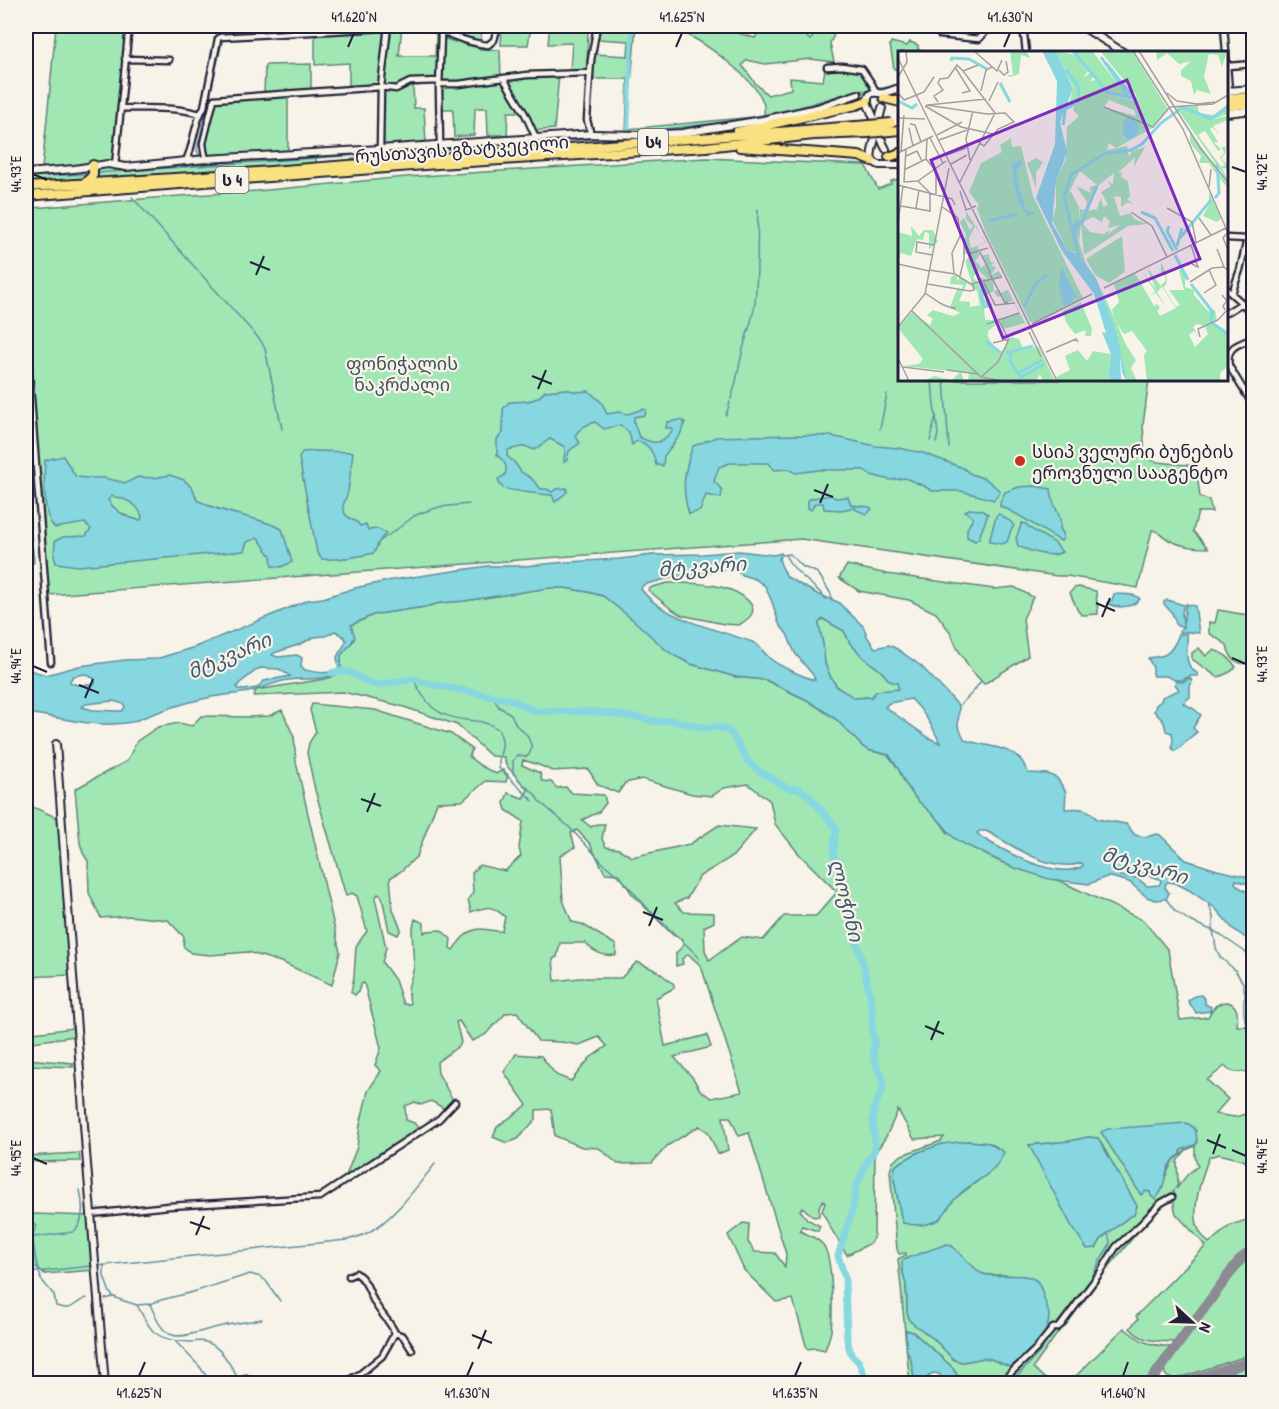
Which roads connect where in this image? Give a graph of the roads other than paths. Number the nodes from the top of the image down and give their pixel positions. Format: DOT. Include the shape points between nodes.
graph roads {
  1 [pos="129,26"];
  2 [pos="388,26"];
  3 [pos="423,26"];
  4 [pos="597,26"];
  5 [pos="991,26"];
  6 [pos="1023,26"];
  7 [pos="1081,26"];
  8 [pos="1224,26"];
  9 [pos="496,29"];
  10 [pos="438,30"];
  11 [pos="940,35"];
  12 [pos="1026,51"];
  13 [pos="1121,51"];
  14 [pos="1226,51"];
  15 [pos="125,59"];
  16 [pos="169,60"];
  17 [pos="1254,64"];
  18 [pos="1228,66"];
  19 [pos="827,67"];
  20 [pos="590,73"];
  21 [pos="504,79"];
  22 [pos="439,82"];
  23 [pos="381,87"];
  24 [pos="897,89"];
  25 [pos="1254,89"];
  26 [pos="858,94"];
  27 [pos="1228,94"];
  28 [pos="879,95"];
  29 [pos="1254,97"];
  30 [pos="898,101"];
  31 [pos="868,103"];
  32 [pos="1254,103"];
  33 [pos="1228,105"];
  34 [pos="122,108"];
  35 [pos="882,108"];
  36 [pos="1254,110"];
  37 [pos="1228,112"];
  38 [pos="200,114"];
  39 [pos="894,125"];
  40 [pos="590,130"];
  41 [pos="536,138"];
  42 [pos="704,143"];
  43 [pos="440,144"];
  44 [pos="380,149"];
  45 [pos="873,150"];
  46 [pos="898,153"];
  47 [pos="888,154"];
  48 [pos="201,160"];
  49 [pos="437,161"];
  50 [pos="872,161"];
  51 [pos="186,162"];
  52 [pos="883,164"];
  53 [pos="898,164"];
  54 [pos="898,165"];
  55 [pos="115,166"];
  56 [pos="93,170"];
  57 [pos="26,173"];
  58 [pos="102,182"];
  59 [pos="84,183"];
  60 [pos="26,188"];
  61 [pos="27,197"];
  62 [pos="1228,238"];
  63 [pos="1247,239"];
  64 [pos="1254,242"];
  65 [pos="1228,290"];
  66 [pos="1232,293"];
  67 [pos="1242,303"];
  68 [pos="1228,312"];
  69 [pos="1254,317"];
  70 [pos="26,333"];
  71 [pos="1254,338"];
  72 [pos="1254,407"];
  73 [pos="51,662"];
  74 [pos="56,744"];
  75 [pos="455,1101"];
  76 [pos="1172,1197"];
  77 [pos="92,1214"];
  78 [pos="349,1276"];
  79 [pos="395,1334"];
  80 [pos="412,1350"];
  81 [pos="246,1378"];
  82 [pos="105,1383"];
  83 [pos="249,1383"];
  84 [pos="342,1383"];
  85 [pos="999,1383"];
  1 -- 15 [label="street"];
  2 -- 23 [label="street"];
  2 -- 38 [label="street" via="220,37"];
  3 -- 10 [label="street"];
  4 -- 20 [label="street"];
  5 -- 11 [label="street" via="979,39"];
  6 -- 12 [label="street"];
  7 -- 13 [label="street"];
  8 -- 14 [label="street"];
  9 -- 10 [label="street" via="494,40 488,45"];
  10 -- 22 [label="street"];
  15 -- 16 [label="street"];
  15 -- 34 [label="street"];
  17 -- 18 [label="street"];
  18 -- 27 [label="street"];
  19 -- 28 [label="street" via="862,69"];
  20 -- 21 [label="street"];
  20 -- 40 [label="street"];
  21 -- 22 [label="street"];
  21 -- 41 [label="street"];
  22 -- 23 [label="street"];
  22 -- 43 [label="street"];
  23 -- 44 [label="street"];
  23 -- 48 [label="street" via="214,99"];
  24 -- 28 [label="street"];
  25 -- 27 [label="street"];
  26 -- 28 [label="street"];
  26 -- 31 [label="street"];
  26 -- 41 [label="street" via="817,108 706,130"];
  27 -- 29 [label="highway"];
  28 -- 30 [label="highway"];
  28 -- 31 [label="street"];
  28 -- 35 [label="street"];
  31 -- 35 [label="street" via="876,111"];
  31 -- 42 [label="highway"];
  31 -- 45 [label="street" via="876,128"];
  32 -- 33 [label="highway"];
  34 -- 38 [label="street" via="189,110"];
  34 -- 55 [label="street"];
  35 -- 47 [label="street" via="879,136"];
  36 -- 37 [label="street"];
  38 -- 51 [label="street"];
  39 -- 42 [label="highway, რუსთავის გზატკეცილი / ს4, bridge"];
  41 -- 43 [label="street"];
  42 -- 49 [label="highway, რუსთავის გზატკეცილი / ს4"];
  42 -- 50 [label="highway" via="859,156"];
  43 -- 44 [label="street"];
  44 -- 48 [label="street"];
  45 -- 47 [label="street" via="879,147"];
  45 -- 50 [label="street"];
  46 -- 47 [label="highway"];
  47 -- 52 [label="street"];
  47 -- 53 [label="street"];
  48 -- 51 [label="street"];
  49 -- 58 [label="highway, რუსთავის გზატკეცილი / ს 4"];
  49 -- 61 [label="highway, რუსთავის გზატკეცილი / ს 4"];
  50 -- 52 [label="street"];
  51 -- 55 [label="street"];
  52 -- 54 [label="street"];
  55 -- 56 [label="street" via="108,164"];
  56 -- 57 [label="street"];
  56 -- 58 [label="highway"];
  56 -- 59 [label="highway"];
  58 -- 59 [label="highway, რუსთავის გზატკეცილი / ს 4"];
  59 -- 60 [label="highway, რუსთავის გზატკეცილი / ს 4"];
  62 -- 63 [label="street"];
  63 -- 64 [label="street"];
  63 -- 66 [label="street"];
  65 -- 66 [label="street"];
  66 -- 67 [label="street"];
  67 -- 68 [label="street"];
  67 -- 69 [label="street"];
  70 -- 73 [label="street"];
  71 -- 72 [label="street" via="1231,349 1228,358"];
  74 -- 77 [label="street"];
  75 -- 77 [label="street" via="439,1119 320,1197"];
  76 -- 85 [label="street" via="1116,1247 1061,1324"];
  77 -- 82 [label="street"];
  78 -- 79 [label="street" via="356,1273 362,1277"];
  79 -- 80 [label="street" via="403,1336"];
  79 -- 84 [label="street" via="382,1356"];
  81 -- 83 [label="street"];
}
